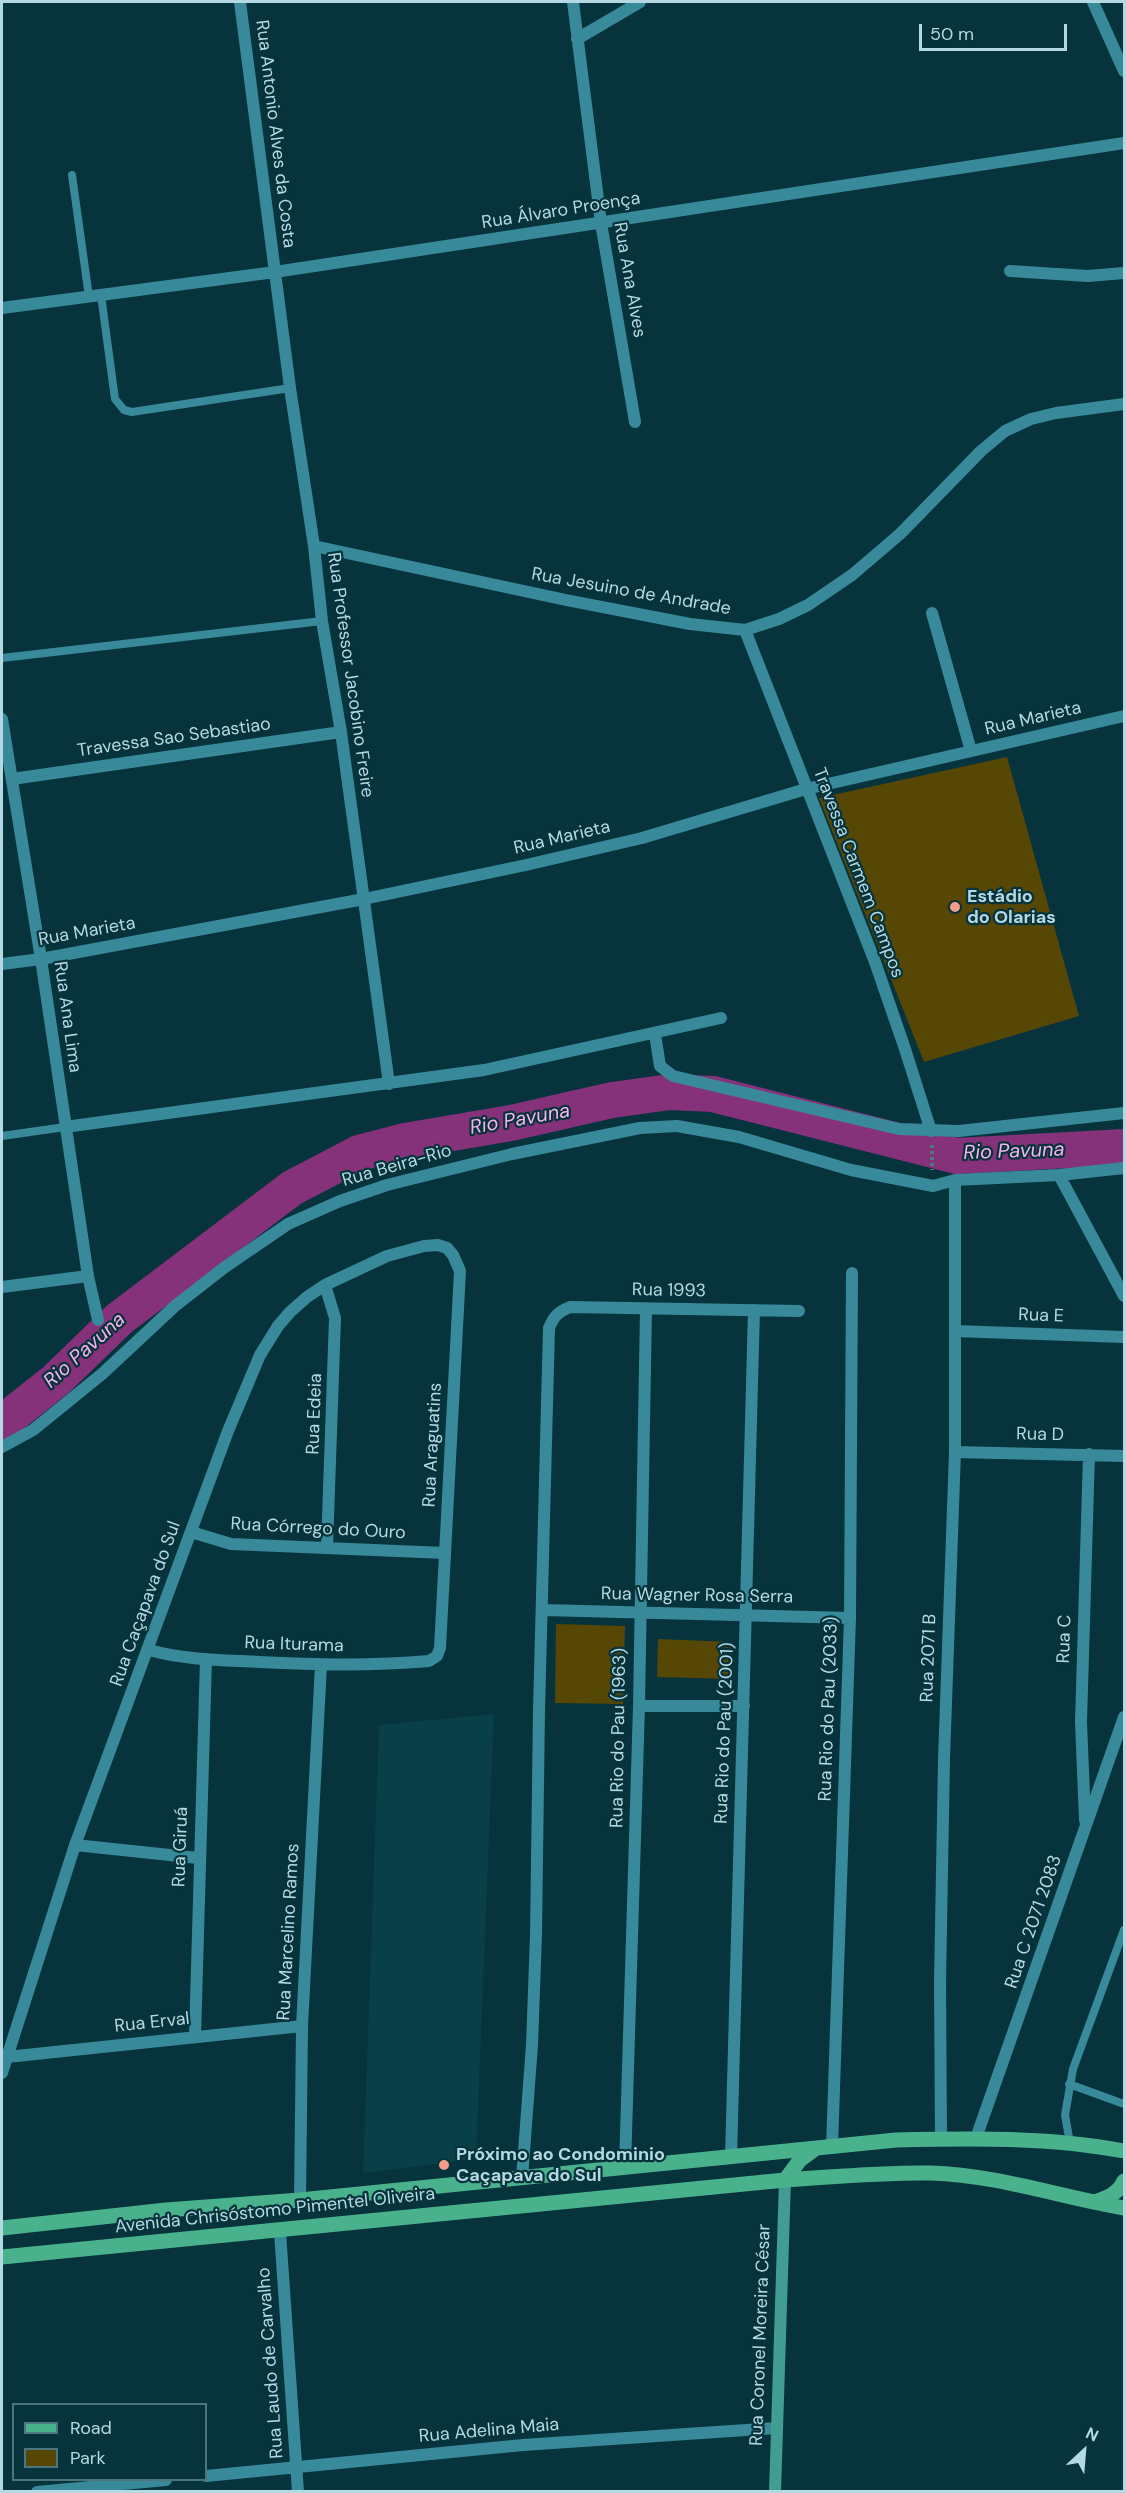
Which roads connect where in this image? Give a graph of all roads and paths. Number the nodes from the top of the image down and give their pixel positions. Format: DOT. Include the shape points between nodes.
graph roads {
  1 [pos="240,2"];
  2 [pos="573,2"];
  3 [pos="640,2"];
  4 [pos="1093,2"];
  5 [pos="577,39"];
  6 [pos="1125,71"];
  7 [pos="1125,143"];
  8 [pos="72,175"];
  9 [pos="601,223"];
  10 [pos="1010,271"];
  11 [pos="274,272"];
  12 [pos="1125,273"];
  13 [pos="95,296"];
  14 [pos="2,308"];
  15 [pos="290,388"];
  16 [pos="1125,404"];
  17 [pos="635,422"];
  18 [pos="314,546"];
  19 [pos="932,613"];
  20 [pos="322,621"];
  21 [pos="746,630"];
  22 [pos="2,658"];
  23 [pos="1125,716"];
  24 [pos="2,719"];
  25 [pos="341,732"];
  26 [pos="971,751"];
  27 [pos="12,779"];
  28 [pos="806,789"];
  29 [pos="364,899"];
  30 [pos="41,959"];
  31 [pos="2,964"];
  32 [pos="722,1018"];
  33 [pos="655,1034"];
  34 [pos="389,1084"];
  35 [pos="1125,1113"];
  36 [pos="65,1127"];
  37 [pos="2,1136"];
  38 [pos="931,1136"];
  39 [pos="932,1159"];
  40 [pos="1125,1168"];
  41 [pos="1059,1175"];
  42 [pos="955,1180"];
  43 [pos="438,1245"];
  44 [pos="852,1273"];
  45 [pos="88,1276"];
  46 [pos="325,1285"];
  47 [pos="2,1287"];
  48 [pos="1125,1296"];
  49 [pos="646,1309"];
  50 [pos="754,1310"];
  51 [pos="799,1311"];
  52 [pos="98,1320"];
  53 [pos="956,1331"];
  54 [pos="1125,1337"];
  55 [pos="2,1447"];
  56 [pos="955,1452"];
  57 [pos="1089,1454"];
  58 [pos="1125,1456"];
  59 [pos="191,1532"];
  60 [pos="327,1546"];
  61 [pos="445,1553"];
  62 [pos="543,1610"];
  63 [pos="639,1612"];
  64 [pos="746,1615"];
  65 [pos="850,1618"];
  66 [pos="149,1650"];
  67 [pos="437,1656"];
  68 [pos="206,1659"];
  69 [pos="321,1665"];
  70 [pos="639,1706"];
  71 [pos="744,1706"];
  72 [pos="1125,1717"];
  73 [pos="1085,1824"];
  74 [pos="75,1845"];
  75 [pos="198,1858"];
  76 [pos="1125,1930"];
  77 [pos="302,2026"];
  78 [pos="195,2036"];
  79 [pos="7,2057"];
  80 [pos="2,2073"];
  81 [pos="1069,2084"];
  82 [pos="1125,2104"];
  83 [pos="976,2138"];
  84 [pos="941,2139"];
  85 [pos="1070,2143"];
  86 [pos="832,2146"];
  87 [pos="815,2149"];
  88 [pos="1118,2149"];
  89 [pos="731,2157"];
  90 [pos="1125,2164"];
  91 [pos="625,2167"];
  92 [pos="522,2178"];
  93 [pos="785,2180"];
  94 [pos="1125,2181"];
  95 [pos="300,2200"];
  96 [pos="1094,2202"];
  97 [pos="1125,2208"];
  98 [pos="2,2228"];
  99 [pos="280,2232"];
  100 [pos="2,2257"];
  101 [pos="776,2428"];
  102 [pos="297,2468"];
  103 [pos="207,2476"];
  104 [pos="160,2481"];
  105 [pos="116,2488"];
  106 [pos="37,2492"];
  107 [pos="298,2492"];
  108 [pos="775,2492"];
  1 -- 11 [label="street, Rua Antonio Alves da Costa"];
  2 -- 5 [label="street, Rua Ana Alves"];
  3 -- 5 [label="street"];
  4 -- 6 [label="street"];
  5 -- 9 [label="street, Rua Ana Alves"];
  7 -- 9 [label="street, Rua Álvaro Proença"];
  8 -- 13 [label="lane"];
  9 -- 11 [label="street, Rua Álvaro Proença"];
  9 -- 17 [label="street, Rua Ana Alves"];
  10 -- 12 [label="street" via="1088,276"];
  11 -- 13 [label="street, Rua Álvaro Proença"];
  11 -- 15 [label="street, Rua Professor Jacobino Freire"];
  13 -- 14 [label="street, Rua Álvaro Proença"];
  13 -- 15 [label="lane" via="115,399 124,410 132,412"];
  15 -- 18 [label="street, Rua Professor Jacobino Freire"];
  16 -- 21 [label="street, Rua Jesuino de Andrade" via="1056,413 1005,431 900,534 852,575 808,605"];
  18 -- 20 [label="street, Rua Professor Jacobino Freire"];
  18 -- 21 [label="street, Rua Jesuino de Andrade" via="578,603"];
  19 -- 26 [label="street"];
  20 -- 22 [label="lane"];
  20 -- 25 [label="street, Rua Professor Jacobino Freire"];
  21 -- 28 [label="street, Travessa Carmem Campos"];
  23 -- 26 [label="street, Rua Marieta"];
  24 -- 27 [label="street, Rua Ana Lima"];
  25 -- 27 [label="street, Travessa Sao Sebastiao"];
  25 -- 29 [label="street, Rua Professor Jacobino Freire"];
  26 -- 28 [label="street, Rua Marieta"];
  27 -- 30 [label="street, Rua Ana Lima"];
  28 -- 29 [label="street, Rua Marieta" via="642,838"];
  28 -- 38 [label="street, Travessa Carmem Campos" via="875,962"];
  29 -- 30 [label="street, Rua Marieta"];
  29 -- 34 [label="street, Rua Professor Jacobino Freire"];
  30 -- 31 [label="street, Rua Marieta"];
  30 -- 36 [label="street, Rua Ana Lima"];
  32 -- 33 [label="street"];
  33 -- 34 [label="street" via="484,1070"];
  33 -- 38 [label="street" via="660,1066 673,1076"];
  34 -- 36 [label="street"];
  35 -- 38 [label="street"];
  36 -- 37 [label="lane"];
  36 -- 45 [label="street, Rua Ana Lima"];
  38 -- 39 [label="path"];
  40 -- 41 [label="street, Rua Beira-Rio"];
  41 -- 42 [label="street, Rua Beira-Rio"];
  41 -- 48 [label="street"];
  42 -- 53 [label="street, Rua 2071 B"];
  42 -- 55 [label="street, Rua Beira-Rio" via="933,1186 851,1170 739,1137 677,1126 640,1128 387,1185 288,1224 176,1306 33,1430"];
  43 -- 46 [label="street, Rua Caçapava do Sul" via="387,1256"];
  43 -- 61 [label="street, Rua Araguatins" via="453,1255 460,1271"];
  44 -- 65 [label="street, Rua Rio do Pau (2033)"];
  45 -- 47 [label="street"];
  45 -- 52 [label="street, Rua Ana Lima"];
  46 -- 59 [label="street, Rua Caçapava do Sul" via="290,1312 260,1355"];
  46 -- 60 [label="street, Rua Edeia" via="335,1318"];
  49 -- 50 [label="street, Rua 1993"];
  49 -- 62 [label="street, Rua 1993" via="570,1308 560,1311 549,1328"];
  49 -- 63 [label="street, Rua Rio do Pau (1963)"];
  50 -- 51 [label="street, Rua 1993"];
  50 -- 64 [label="street, Rua Rio do Pau (2001)"];
  53 -- 54 [label="street, Rua E"];
  53 -- 56 [label="street, Rua 2071 B"];
  56 -- 57 [label="street, Rua D"];
  56 -- 84 [label="street, Rua 2071 B" via="944,1759"];
  57 -- 58 [label="street, Rua D"];
  57 -- 73 [label="street, Rua C" via="1081,1722"];
  59 -- 60 [label="street, Rua Córrego do Ouro" via="231,1544"];
  59 -- 66 [label="street, Rua Caçapava do Sul"];
  60 -- 61 [label="street, Rua Córrego do Ouro"];
  61 -- 67 [label="street, Rua Araguatins"];
  62 -- 63 [label="street, Rua Wagner Rosa Serra"];
  62 -- 92 [label="street" via="532,2045"];
  63 -- 64 [label="street, Rua Wagner Rosa Serra"];
  63 -- 70 [label="street, Rua Rio do Pau (1963)"];
  64 -- 65 [label="street, Rua Wagner Rosa Serra"];
  64 -- 71 [label="street, Rua Rio do Pau (2001)"];
  65 -- 86 [label="street, Rua Rio do Pau (2033)"];
  66 -- 68 [label="street, Rua Iturama" via="173,1657"];
  66 -- 74 [label="street, Rua Caçapava do Sul"];
  67 -- 69 [label="street, Rua Iturama" via="429,1661 392,1664"];
  68 -- 69 [label="street, Rua Iturama"];
  68 -- 75 [label="street, Rua Giruá"];
  69 -- 77 [label="street, Rua Marcelino Ramos"];
  70 -- 71 [label="street"];
  70 -- 91 [label="street, Rua Rio do Pau (1963)"];
  71 -- 89 [label="street, Rua Rio do Pau (2001)"];
  72 -- 73 [label="street, Rua C 2071 2083"];
  73 -- 83 [label="street, Rua C 2071 2083"];
  74 -- 75 [label="street"];
  74 -- 79 [label="street, Rua Caçapava do Sul"];
  75 -- 78 [label="street, Rua Giruá"];
  76 -- 81 [label="lane"];
  77 -- 78 [label="street, Rua Erval"];
  77 -- 95 [label="street, Rua Marcelino Ramos"];
  78 -- 79 [label="street, Rua Erval"];
  79 -- 80 [label="street, Rua Caçapava do Sul"];
  81 -- 82 [label="lane"];
  81 -- 85 [label="lane" via="1065,2115"];
  83 -- 84 [label="main road, Avenida Chrisóstomo Pimentel Oliveira"];
  83 -- 85 [label="main road, Avenida Chrisóstomo Pimentel Oliveira"];
  84 -- 86 [label="main road, Avenida Chrisóstomo Pimentel Oliveira"];
  85 -- 88 [label="main road, Avenida Chrisóstomo Pimentel Oliveira"];
  86 -- 87 [label="main road, Avenida Chrisóstomo Pimentel Oliveira"];
  87 -- 89 [label="main road, Avenida Chrisóstomo Pimentel Oliveira"];
  87 -- 93 [label="main road" via="800,2160"];
  88 -- 90 [label="main road"];
  89 -- 91 [label="main road, Avenida Chrisóstomo Pimentel Oliveira"];
  91 -- 92 [label="main road, Avenida Chrisóstomo Pimentel Oliveira"];
  92 -- 95 [label="main road, Avenida Chrisóstomo Pimentel Oliveira"];
  93 -- 96 [label="main road, Avenida Chrisóstomo Pimentel Oliveira" via="932,2173 980,2178"];
  93 -- 99 [label="main road, Avenida Chrisóstomo Pimentel Oliveira"];
  93 -- 101 [label="street, Rua Coronel Moreira César"];
  94 -- 96 [label="main road" via="1112,2196"];
  95 -- 98 [label="main road, Avenida Chrisóstomo Pimentel Oliveira"];
  96 -- 97 [label="main road, Avenida Chrisóstomo Pimentel Oliveira"];
  99 -- 100 [label="main road, Avenida Chrisóstomo Pimentel Oliveira"];
  99 -- 102 [label="street, Rua Laudo de Carvalho"];
  101 -- 102 [label="street, Rua Adelina Maia" via="524,2445"];
  101 -- 108 [label="street, Rua Coronel Moreira César"];
  102 -- 103 [label="street, Rua Adelina Maia"];
  102 -- 107 [label="street, Rua Laudo de Carvalho"];
  104 -- 105 [label="street"];
  105 -- 106 [label="street"];
}
